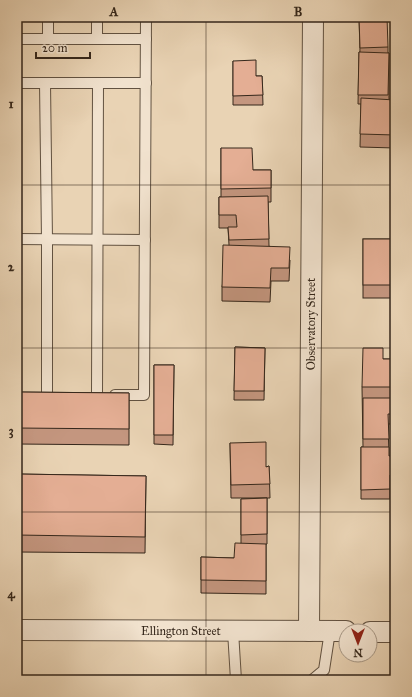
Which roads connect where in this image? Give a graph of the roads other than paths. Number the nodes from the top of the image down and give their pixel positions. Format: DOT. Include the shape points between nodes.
graph roads {
  1 [pos="48,17"];
  2 [pos="96,17"];
  3 [pos="146,17"];
  4 [pos="312,17"];
  5 [pos="17,39"];
  6 [pos="48,39"];
  7 [pos="97,39"];
  8 [pos="146,39"];
  9 [pos="17,83"];
  10 [pos="45,83"];
  11 [pos="98,83"];
  12 [pos="146,83"];
  13 [pos="17,239"];
  14 [pos="47,240"];
  15 [pos="97,240"];
  16 [pos="145,240"];
  17 [pos="47,395"];
  18 [pos="17,630"];
  19 [pos="233,631"];
  20 [pos="309,631"];
  21 [pos="338,631"];
  22 [pos="378,632"];
  23 [pos="395,632"];
  24 [pos="236,680"];
  25 [pos="312,680"];
  1 -- 6 [label="lane"];
  2 -- 7 [label="lane"];
  3 -- 8 [label="lane"];
  4 -- 20 [label="street, Observatory Street"];
  5 -- 6 [label="lane"];
  6 -- 7 [label="lane"];
  7 -- 8 [label="lane"];
  8 -- 12 [label="lane"];
  9 -- 10 [label="lane"];
  10 -- 11 [label="lane"];
  10 -- 14 [label="lane"];
  11 -- 12 [label="lane"];
  11 -- 15 [label="lane"];
  12 -- 16 [label="lane"];
  13 -- 14 [label="lane"];
  14 -- 15 [label="lane"];
  14 -- 17 [label="lane"];
  15 -- 16 [label="lane"];
  15 -- 16 [label="lane" via="93,395 144,395"];
  18 -- 19 [label="street, Ellington Street"];
  19 -- 20 [label="street, Ellington Street"];
  19 -- 24 [label="lane"];
  20 -- 21 [label="street, Ellington Street"];
  21 -- 25 [label="lane" via="324,670"];
  22 -- 23 [label="street"];
}
